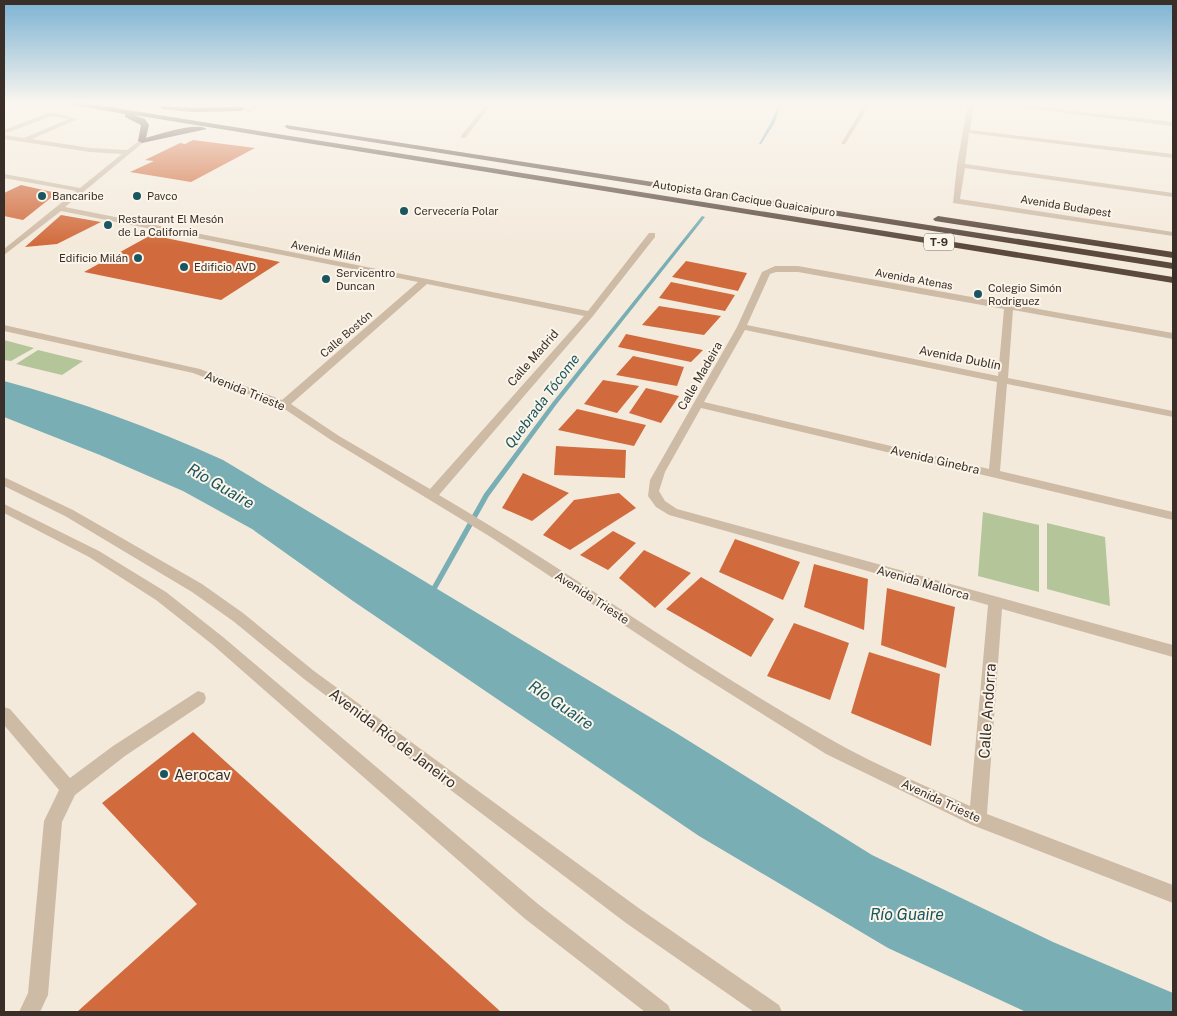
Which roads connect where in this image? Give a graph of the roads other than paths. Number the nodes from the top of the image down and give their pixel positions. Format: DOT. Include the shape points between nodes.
graph roads {
  1 [pos="98,150"];
  2 [pos="370,150"];
  3 [pos="435,150"];
  4 [pos="448,150"];
  5 [pos="962,150"];
  6 [pos="1127,150"];
  7 [pos="129,152"];
  8 [pos="1173,156"];
  9 [pos="960,166"];
  10 [pos="4,176"];
  11 [pos="81,190"];
  12 [pos="1173,195"];
  13 [pos="704,204"];
  14 [pos="58,208"];
  15 [pos="652,234"];
  16 [pos="1173,234"];
  17 [pos="4,254"];
  18 [pos="1173,254"];
  19 [pos="1173,266"];
  20 [pos="798,269"];
  21 [pos="1173,280"];
  22 [pos="424,282"];
  23 [pos="1173,289"];
  24 [pos="1009,307"];
  25 [pos="590,314"];
  26 [pos="742,327"];
  27 [pos="4,328"];
  28 [pos="1173,336"];
  29 [pos="1002,379"];
  30 [pos="284,404"];
  31 [pos="698,404"];
  32 [pos="1173,414"];
  33 [pos="994,475"];
  34 [pos="4,482"];
  35 [pos="431,496"];
  36 [pos="4,508"];
  37 [pos="673,512"];
  38 [pos="1173,516"];
  39 [pos="995,603"];
  40 [pos="1173,651"];
  41 [pos="198,698"];
  42 [pos="4,714"];
  43 [pos="69,789"];
  44 [pos="978,819"];
  45 [pos="1173,894"];
  46 [pos="29,1012"];
  47 [pos="661,1012"];
  48 [pos="772,1012"];
  1 -- 7 [label="street"];
  2 -- 13 [label="highway, Autopista Gran Cacique Guaicaipuro / T-9"];
  3 -- 19 [label="highway, Autopista Gran Cacique Guaicaipuro / T-9"];
  4 -- 18 [label="highway"];
  5 -- 9 [label="street"];
  6 -- 8 [label="street"];
  7 -- 11 [label="street"];
  9 -- 12 [label="street"];
  9 -- 16 [label="street, Avenida Budapest" via="956,200"];
  10 -- 11 [label="street"];
  11 -- 14 [label="street"];
  13 -- 21 [label="highway, Autopista Gran Cacique Guaicaipuro / T-9"];
  13 -- 23 [label="highway" via="757,218"];
  14 -- 17 [label="street"];
  14 -- 22 [label="street, Avenida Milán"];
  15 -- 25 [label="street, Calle Madrid"];
  20 -- 24 [label="street, Avenida Atenas"];
  20 -- 26 [label="street, Calle Madeira" via="766,272"];
  22 -- 25 [label="street, Avenida Milán"];
  22 -- 30 [label="street, Calle Bostón"];
  24 -- 28 [label="street, Avenida Atenas"];
  24 -- 29 [label="street"];
  25 -- 35 [label="street, Calle Madrid"];
  26 -- 29 [label="street, Avenida Dublín"];
  26 -- 31 [label="street, Calle Madeira"];
  27 -- 30 [label="street, Avenida Trieste" via="196,371"];
  29 -- 32 [label="street, Avenida Dublín"];
  29 -- 33 [label="street"];
  30 -- 35 [label="street, Avenida Trieste"];
  31 -- 33 [label="street, Avenida Ginebra"];
  31 -- 37 [label="street, Calle Madeira" via="652,485 656,499"];
  33 -- 38 [label="street, Avenida Ginebra"];
  34 -- 48 [label="street, Avenida Río de Janeiro" via="69,513 197,588 626,910"];
  35 -- 44 [label="street, Avenida Trieste" via="832,749"];
  36 -- 47 [label="street" via="94,554 161,596 218,641 531,911"];
  37 -- 39 [label="street, Avenida Mallorca"];
  39 -- 40 [label="street, Avenida Mallorca"];
  39 -- 44 [label="street, Calle Andorra"];
  41 -- 43 [label="street" via="118,751"];
  42 -- 43 [label="street"];
  43 -- 46 [label="street" via="53,821 38,995"];
  44 -- 45 [label="street, Avenida Trieste"];
}
